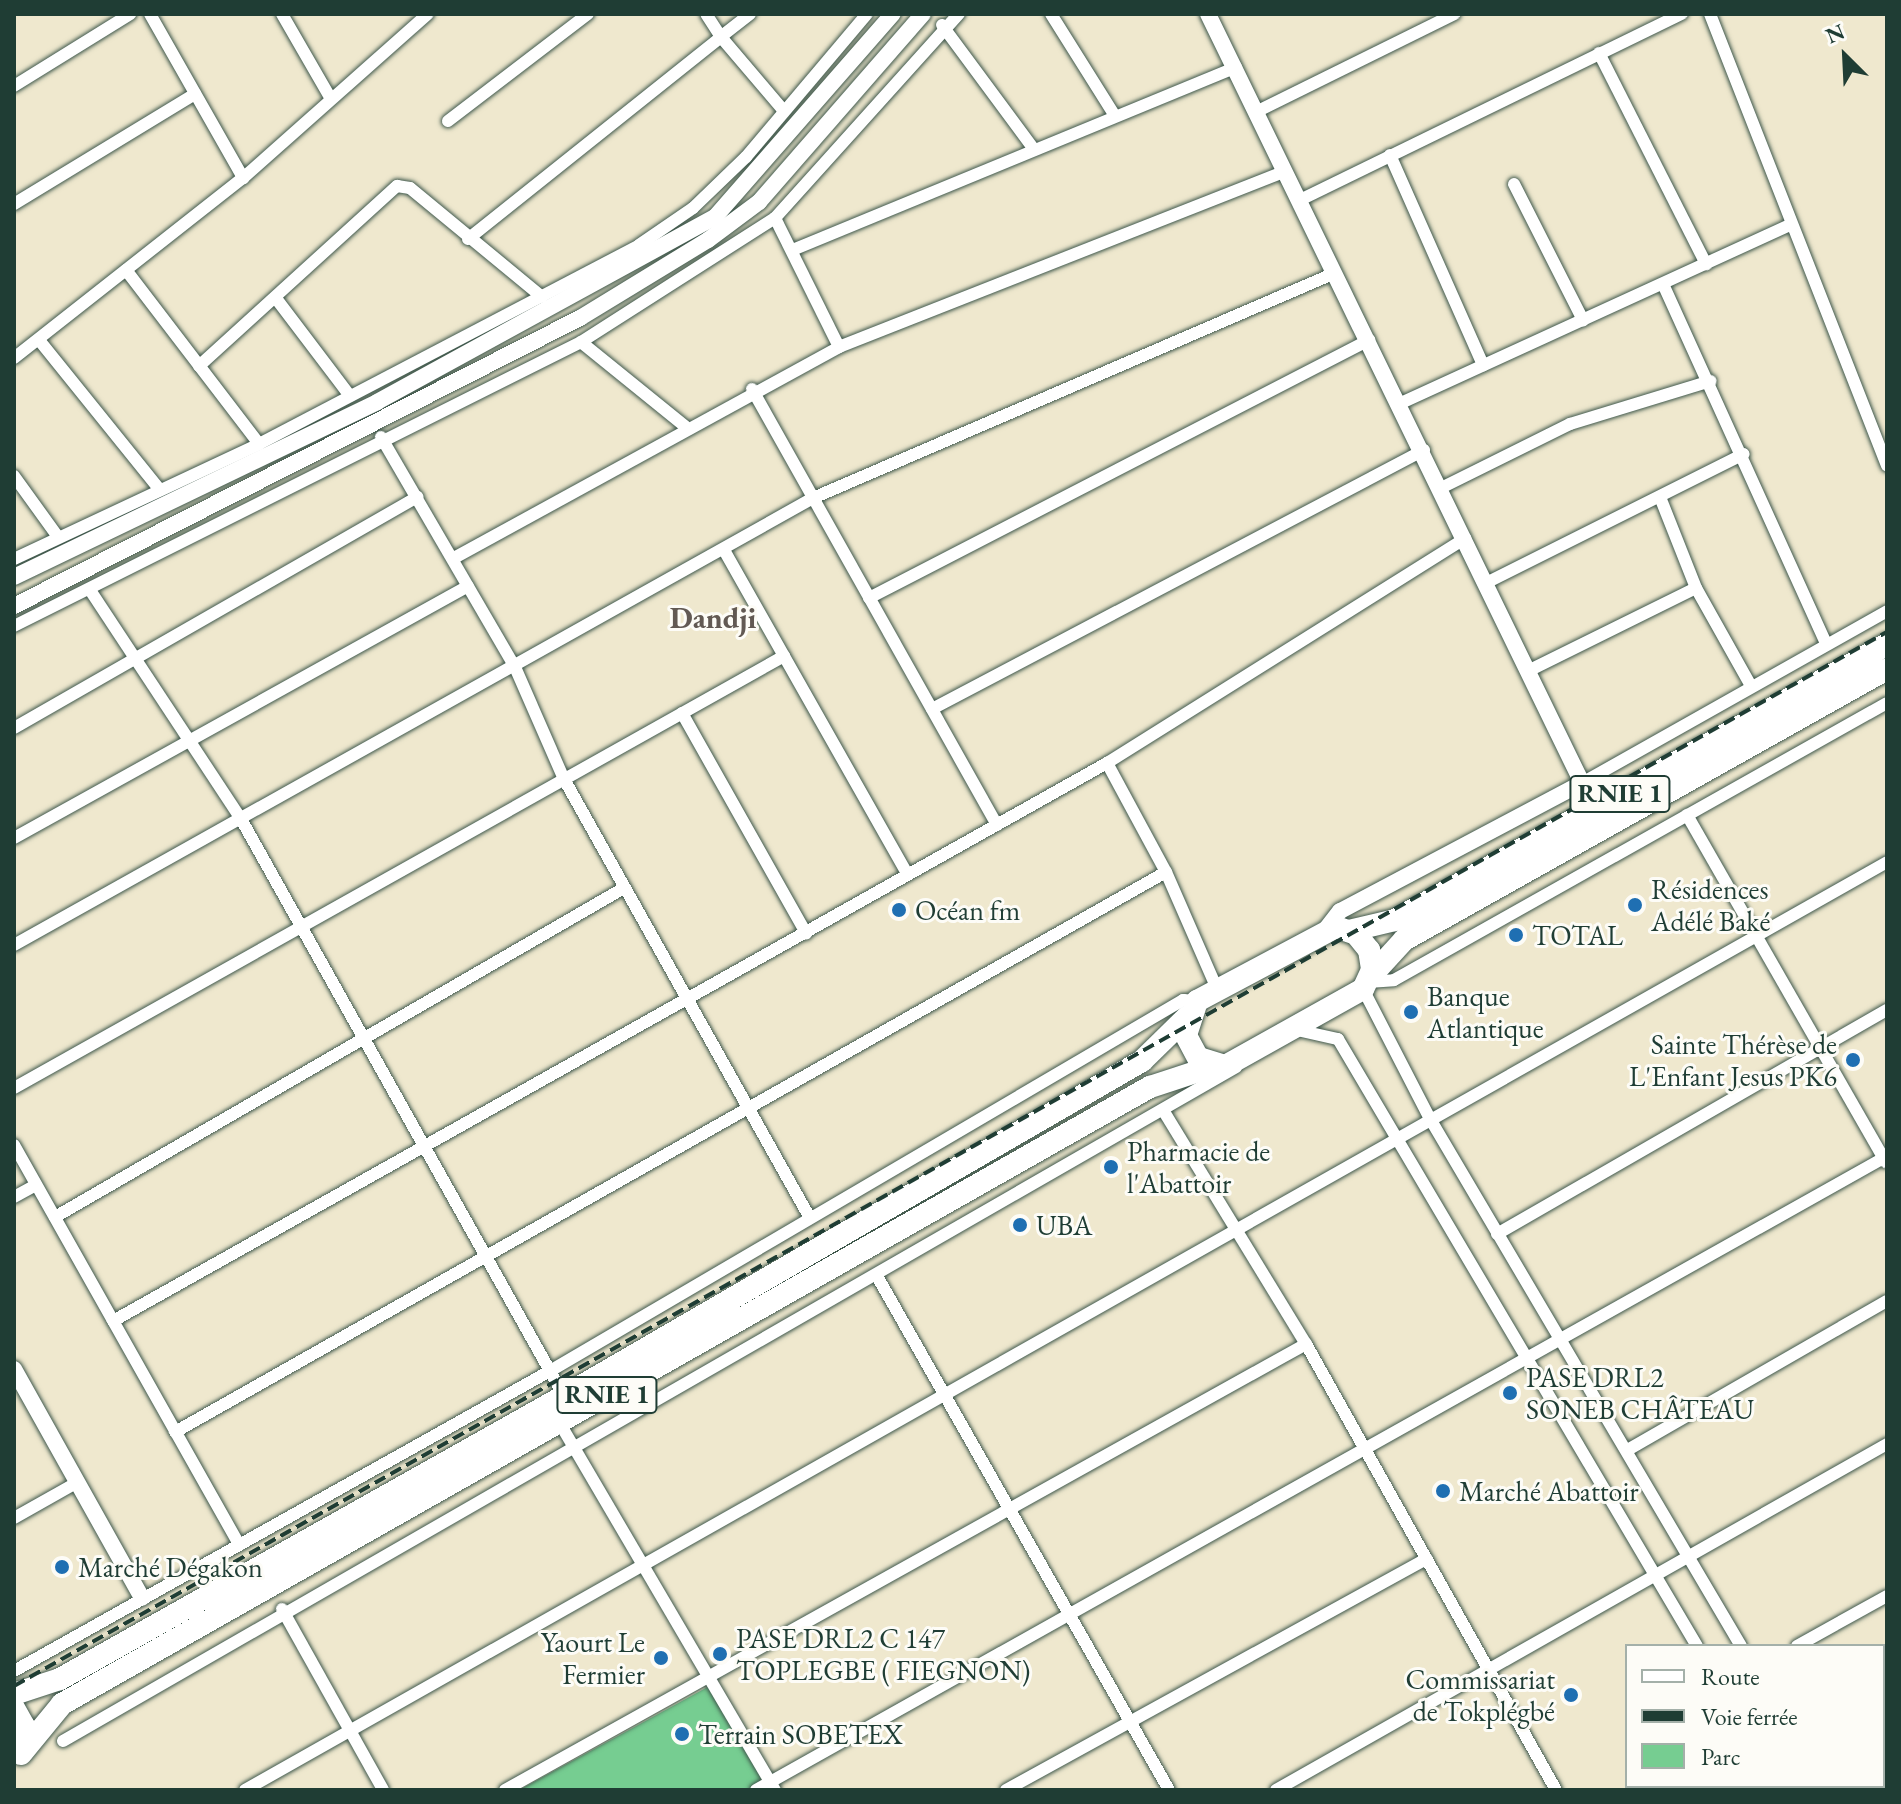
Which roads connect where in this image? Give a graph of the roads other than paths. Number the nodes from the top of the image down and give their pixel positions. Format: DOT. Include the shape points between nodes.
graph roads {
  1 [pos="130,14"];
  2 [pos="150,14"];
  3 [pos="282,14"];
  4 [pos="428,14"];
  5 [pos="588,14"];
  6 [pos="706,14"];
  7 [pos="750,14"];
  8 [pos="867,14"];
  9 [pos="893,14"];
  10 [pos="923,14"];
  11 [pos="959,14"];
  12 [pos="1051,14"];
  13 [pos="1208,14"];
  14 [pos="1454,14"];
  15 [pos="1682,14"];
  16 [pos="1710,14"];
  17 [pos="942,25"];
  18 [pos="721,37"];
  19 [pos="1599,53"];
  20 [pos="1236,67"];
  21 [pos="14,86"];
  22 [pos="195,94"];
  23 [pos="330,97"];
  24 [pos="784,111"];
  25 [pos="1258,111"];
  26 [pos="1115,116"];
  27 [pos="448,121"];
  28 [pos="1033,148"];
  29 [pos="1390,155"];
  30 [pos="1284,172"];
  31 [pos="243,178"];
  32 [pos="1514,184"];
  33 [pos="1298,201"];
  34 [pos="14,204"];
  35 [pos="775,218"];
  36 [pos="1789,225"];
  37 [pos="468,239"];
  38 [pos="795,249"];
  39 [pos="1706,264"];
  40 [pos="126,270"];
  41 [pos="1335,273"];
  42 [pos="1663,284"];
  43 [pos="542,297"];
  44 [pos="278,301"];
  45 [pos="1583,320"];
  46 [pos="39,340"];
  47 [pos="1369,340"];
  48 [pos="581,342"];
  49 [pos="839,347"];
  50 [pos="14,358"];
  51 [pos="1483,365"];
  52 [pos="199,366"];
  53 [pos="1711,381"];
  54 [pos="752,389"];
  55 [pos="350,396"];
  56 [pos="1401,403"];
  57 [pos="686,427"];
  58 [pos="381,437"];
  59 [pos="259,444"];
  60 [pos="1424,450"];
  61 [pos="1744,454"];
  62 [pos="1887,466"];
  63 [pos="14,476"];
  64 [pos="1443,487"];
  65 [pos="160,490"];
  66 [pos="417,497"];
  67 [pos="1660,497"];
  68 [pos="813,498"];
  69 [pos="58,537"];
  70 [pos="1465,538"];
  71 [pos="724,550"];
  72 [pos="454,558"];
  73 [pos="14,559"];
  74 [pos="14,577"];
  75 [pos="1486,583"];
  76 [pos="468,586"];
  77 [pos="1696,588"];
  78 [pos="90,590"];
  79 [pos="869,598"];
  80 [pos="14,606"];
  81 [pos="1887,611"];
  82 [pos="14,626"];
  83 [pos="1826,644"];
  84 [pos="1887,644"];
  85 [pos="784,656"];
  86 [pos="134,659"];
  87 [pos="515,667"];
  88 [pos="1887,669"];
  89 [pos="1528,671"];
  90 [pos="1751,686"];
  91 [pos="1887,703"];
  92 [pos="932,709"];
  93 [pos="682,713"];
  94 [pos="14,728"];
  95 [pos="187,740"];
  96 [pos="1107,763"];
  97 [pos="564,779"];
  98 [pos="1582,783"];
  99 [pos="1687,815"];
  100 [pos="241,819"];
  101 [pos="997,825"];
  102 [pos="14,838"];
  103 [pos="1887,862"];
  104 [pos="1166,872"];
  105 [pos="908,875"];
  106 [pos="624,888"];
  107 [pos="301,927"];
  108 [pos="1325,930"];
  109 [pos="1349,931"];
  110 [pos="806,933"];
  111 [pos="1759,935"];
  112 [pos="14,945"];
  113 [pos="1367,982"];
  114 [pos="684,997"];
  115 [pos="1201,1002"];
  116 [pos="1887,1010"];
  117 [pos="1297,1030"];
  118 [pos="365,1040"];
  119 [pos="1823,1044"];
  120 [pos="1243,1059"];
  121 [pos="1214,1066"];
  122 [pos="14,1088"];
  123 [pos="744,1107"];
  124 [pos="1163,1110"];
  125 [pos="1429,1117"];
  126 [pos="1393,1139"];
  127 [pos="14,1145"];
  128 [pos="425,1147"];
  129 [pos="1886,1160"];
  130 [pos="36,1185"];
  131 [pos="14,1197"];
  132 [pos="55,1217"];
  133 [pos="810,1218"];
  134 [pos="1236,1233"];
  135 [pos="1497,1234"];
  136 [pos="486,1256"];
  137 [pos="877,1276"];
  138 [pos="1887,1301"];
  139 [pos="113,1321"];
  140 [pos="1563,1338"];
  141 [pos="1306,1344"];
  142 [pos="1529,1359"];
  143 [pos="14,1369"];
  144 [pos="550,1371"];
  145 [pos="564,1396"];
  146 [pos="946,1397"];
  147 [pos="559,1422"];
  148 [pos="175,1432"];
  149 [pos="1887,1444"];
  150 [pos="577,1446"];
  151 [pos="1631,1448"];
  152 [pos="1366,1451"];
  153 [pos="76,1483"];
  154 [pos="1010,1509"];
  155 [pos="14,1518"];
  156 [pos="239,1545"];
  157 [pos="1690,1555"];
  158 [pos="1427,1559"];
  159 [pos="640,1565"];
  160 [pos="1657,1575"];
  161 [pos="1887,1596"];
  162 [pos="142,1598"];
  163 [pos="282,1609"];
  164 [pos="1070,1615"];
  165 [pos="1696,1644"];
  166 [pos="1740,1644"];
  167 [pos="1801,1644"];
  168 [pos="1489,1670"];
  169 [pos="14,1671"];
  170 [pos="708,1675"];
  171 [pos="14,1694"];
  172 [pos="14,1708"];
  173 [pos="1130,1721"];
  174 [pos="350,1731"];
  175 [pos="63,1741"];
  176 [pos="18,1760"];
  177 [pos="773,1786"];
  178 [pos="1554,1786"];
  179 [pos="245,1790"];
  180 [pos="383,1790"];
  181 [pos="505,1790"];
  182 [pos="756,1790"];
  183 [pos="1006,1790"];
  184 [pos="1169,1790"];
  185 [pos="1276,1790"];
  186 [pos="1539,1790"];
  1 -- 21 [label="street"];
  2 -- 22 [label="street"];
  3 -- 23 [label="street"];
  4 -- 23 [label="street"];
  5 -- 27 [label="street"];
  6 -- 18 [label="street"];
  7 -- 18 [label="street"];
  8 -- 24 [label="street"];
  9 -- 74 [label="street" via="715,217 377,402"];
  10 -- 80 [label="street" via="759,202 708,240 566,325"];
  11 -- 17 [label="street"];
  12 -- 26 [label="street"];
  13 -- 20 [label="street"];
  14 -- 25 [label="street"];
  15 -- 19 [label="street"];
  16 -- 36 [label="street"];
  17 -- 28 [label="street"];
  17 -- 35 [label="street"];
  18 -- 24 [label="street"];
  18 -- 37 [label="street"];
  19 -- 29 [label="street"];
  19 -- 39 [label="street"];
  20 -- 25 [label="street"];
  20 -- 26 [label="street"];
  22 -- 31 [label="street"];
  22 -- 34 [label="street"];
  23 -- 31 [label="street"];
  24 -- 43 [label="street" via="693,208"];
  25 -- 30 [label="street"];
  26 -- 28 [label="street"];
  28 -- 38 [label="street"];
  29 -- 33 [label="street"];
  29 -- 51 [label="street"];
  30 -- 33 [label="street"];
  30 -- 49 [label="street"];
  31 -- 40 [label="street"];
  32 -- 45 [label="street"];
  33 -- 41 [label="street"];
  35 -- 38 [label="street"];
  35 -- 48 [label="street"];
  36 -- 39 [label="street"];
  36 -- 62 [label="street"];
  37 -- 43 [label="street"];
  37 -- 44 [label="street" via="410,188 397,186"];
  38 -- 49 [label="street"];
  39 -- 42 [label="street"];
  40 -- 46 [label="street"];
  40 -- 52 [label="street"];
  41 -- 47 [label="street"];
  41 -- 68 [label="street"];
  42 -- 45 [label="street"];
  42 -- 53 [label="street"];
  43 -- 55 [label="street"];
  44 -- 52 [label="street"];
  44 -- 55 [label="street"];
  45 -- 51 [label="street"];
  46 -- 50 [label="street"];
  46 -- 65 [label="street"];
  47 -- 56 [label="street"];
  47 -- 79 [label="street"];
  48 -- 57 [label="street"];
  48 -- 58 [label="street"];
  49 -- 54 [label="street"];
  51 -- 56 [label="street"];
  52 -- 59 [label="street"];
  53 -- 61 [label="street"];
  53 -- 64 [label="street" via="1570,424"];
  54 -- 57 [label="street"];
  54 -- 68 [label="street"];
  55 -- 59 [label="street"];
  56 -- 60 [label="street"];
  57 -- 72 [label="street"];
  58 -- 66 [label="street"];
  58 -- 78 [label="street"];
  59 -- 65 [label="street"];
  60 -- 64 [label="street"];
  60 -- 92 [label="street"];
  61 -- 67 [label="street"];
  61 -- 83 [label="street"];
  63 -- 69 [label="street"];
  64 -- 70 [label="street"];
  65 -- 69 [label="street"];
  66 -- 72 [label="street"];
  66 -- 86 [label="street"];
  67 -- 75 [label="street"];
  67 -- 77 [label="street"];
  68 -- 71 [label="street"];
  68 -- 79 [label="street"];
  69 -- 73 [label="street"];
  70 -- 75 [label="street"];
  70 -- 96 [label="street"];
  71 -- 85 [label="street"];
  71 -- 87 [label="street"];
  72 -- 76 [label="street"];
  75 -- 89 [label="street"];
  76 -- 87 [label="street"];
  76 -- 95 [label="street"];
  77 -- 89 [label="street"];
  77 -- 90 [label="street"];
  78 -- 82 [label="street"];
  78 -- 86 [label="street"];
  79 -- 92 [label="street"];
  81 -- 83 [label="street"];
  83 -- 90 [label="street"];
  84 -- 109 [label="highway, RNIE 1" via="1395,920"];
  85 -- 93 [label="street"];
  85 -- 105 [label="street"];
  86 -- 94 [label="street"];
  86 -- 95 [label="street"];
  87 -- 97 [label="street"];
  87 -- 100 [label="street"];
  88 -- 113 [label="highway, RNIE 1" via="1404,940"];
  89 -- 98 [label="street"];
  90 -- 98 [label="street"];
  91 -- 99 [label="street"];
  92 -- 101 [label="street"];
  93 -- 97 [label="street"];
  93 -- 110 [label="street"];
  95 -- 100 [label="street"];
  95 -- 102 [label="street"];
  96 -- 101 [label="street"];
  96 -- 104 [label="street"];
  97 -- 106 [label="street"];
  97 -- 107 [label="street"];
  98 -- 108 [label="street" via="1340,911"];
  99 -- 111 [label="street"];
  99 -- 113 [label="street" via="1394,980"];
  100 -- 107 [label="street"];
  100 -- 112 [label="street"];
  101 -- 105 [label="street"];
  103 -- 111 [label="street"];
  104 -- 115 [label="street"];
  104 -- 123 [label="street"];
  105 -- 110 [label="street"];
  106 -- 114 [label="street"];
  106 -- 118 [label="street"];
  107 -- 118 [label="street"];
  107 -- 122 [label="street"];
  108 -- 109 [label="highway, RNIE 1"];
  108 -- 115 [label="highway, RNIE 1"];
  109 -- 113 [label="highway" via="1369,950"];
  110 -- 114 [label="street"];
  111 -- 119 [label="street"];
  111 -- 125 [label="street"];
  113 -- 117 [label="highway, RNIE 1"];
  113 -- 125 [label="street"];
  114 -- 123 [label="street"];
  114 -- 128 [label="street"];
  115 -- 121 [label="highway" via="1190,1045"];
  115 -- 133 [label="street" via="1183,1000"];
  115 -- 145 [label="highway, RNIE 1" via="1142,1061"];
  116 -- 119 [label="street"];
  117 -- 120 [label="highway, RNIE 1"];
  117 -- 126 [label="street" via="1338,1039"];
  118 -- 128 [label="street"];
  118 -- 132 [label="street"];
  119 -- 129 [label="street"];
  119 -- 135 [label="street"];
  120 -- 121 [label="highway, RNIE 1"];
  120 -- 124 [label="street"];
  121 -- 147 [label="highway, RNIE 1" via="1167,1078"];
  123 -- 133 [label="street"];
  123 -- 136 [label="street"];
  124 -- 134 [label="street"];
  124 -- 137 [label="street"];
  125 -- 126 [label="street"];
  125 -- 135 [label="street"];
  126 -- 134 [label="street"];
  126 -- 142 [label="street"];
  127 -- 130 [label="street"];
  128 -- 136 [label="street"];
  128 -- 139 [label="street"];
  129 -- 140 [label="street"];
  130 -- 131 [label="street"];
  130 -- 132 [label="street"];
  132 -- 139 [label="street"];
  133 -- 144 [label="street"];
  134 -- 141 [label="street"];
  134 -- 146 [label="street"];
  135 -- 140 [label="street"];
  136 -- 144 [label="street"];
  136 -- 148 [label="street"];
  137 -- 146 [label="street"];
  137 -- 150 [label="street"];
  138 -- 151 [label="street"];
  139 -- 148 [label="street"];
  140 -- 142 [label="street"];
  140 -- 151 [label="street"];
  141 -- 152 [label="street"];
  141 -- 154 [label="street"];
  142 -- 152 [label="street"];
  142 -- 160 [label="street"];
  143 -- 153 [label="street"];
  144 -- 145 [label="street"];
  144 -- 156 [label="street"];
  145 -- 171 [label="highway, RNIE 1" via="60,1679"];
  146 -- 154 [label="street"];
  146 -- 159 [label="street"];
  147 -- 150 [label="street"];
  147 -- 176 [label="highway, RNIE 1" via="62,1704"];
  148 -- 156 [label="street"];
  149 -- 157 [label="street"];
  150 -- 159 [label="street"];
  150 -- 163 [label="street"];
  151 -- 157 [label="street"];
  152 -- 158 [label="street"];
  152 -- 164 [label="street"];
  153 -- 155 [label="street"];
  153 -- 162 [label="street"];
  154 -- 164 [label="street"];
  154 -- 170 [label="street"];
  156 -- 162 [label="street"];
  157 -- 160 [label="street"];
  157 -- 166 [label="street"];
  158 -- 168 [label="street"];
  158 -- 173 [label="street"];
  159 -- 170 [label="street"];
  159 -- 174 [label="street"];
  160 -- 165 [label="street"];
  160 -- 168 [label="street"];
  161 -- 167 [label="street"];
  162 -- 169 [label="street"];
  163 -- 174 [label="street"];
  163 -- 175 [label="street"];
  164 -- 173 [label="street"];
  164 -- 177 [label="street"];
  168 -- 178 [label="street"];
  168 -- 185 [label="street"];
  170 -- 177 [label="street"];
  170 -- 181 [label="street"];
  172 -- 176 [label="highway, RNIE 1" via="25,1732"];
  173 -- 183 [label="street"];
  173 -- 184 [label="street"];
  174 -- 179 [label="street"];
  174 -- 180 [label="street"];
  177 -- 182 [label="street"];
  178 -- 186 [label="street"];
}
